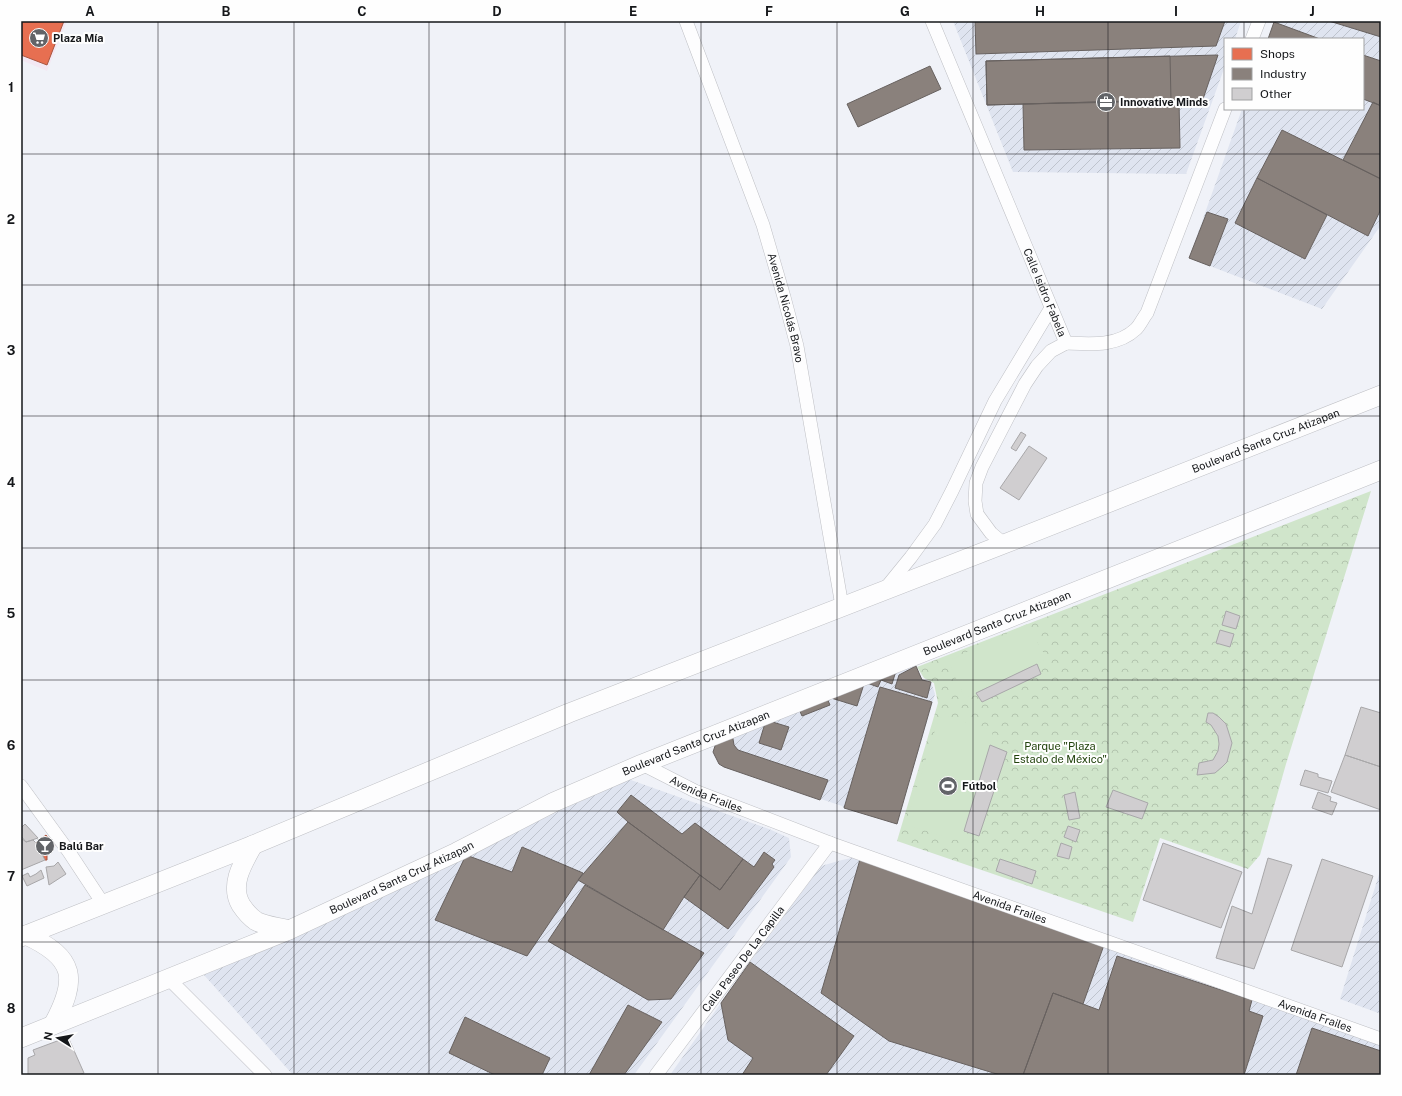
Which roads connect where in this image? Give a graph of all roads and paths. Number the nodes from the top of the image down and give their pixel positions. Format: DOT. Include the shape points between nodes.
graph roads {
  1 [pos="686,21"];
  2 [pos="932,21"];
  3 [pos="1259,21"];
  4 [pos="1252,38"];
  5 [pos="1225,110"];
  6 [pos="1051,308"];
  7 [pos="1066,343"];
  8 [pos="1381,395"];
  9 [pos="1381,470"];
  10 [pos="1004,544"];
  11 [pos="882,592"];
  12 [pos="842,606"];
  13 [pos="642,764"];
  14 [pos="21,786"];
  15 [pos="830,843"];
  16 [pos="253,845"];
  17 [pos="104,905"];
  18 [pos="289,930"];
  19 [pos="24,936"];
  20 [pos="169,979"];
  21 [pos="53,1025"];
  22 [pos="21,1038"];
  23 [pos="1381,1038"];
  24 [pos="265,1075"];
  25 [pos="656,1075"];
  1 -- 12 [label="street, Avenida Nicolás Bravo" via="763,225 784,297 797,346"];
  2 -- 6 [label="street, Calle Isidro Fabela"];
  3 -- 4 [label="street"];
  5 -- 7 [label="street, Calle Isidro Fabela" via="1143,319 1136,329 1122,339 1094,344"];
  6 -- 7 [label="street, Calle Isidro Fabela"];
  6 -- 11 [label="street" via="995,401 935,524"];
  7 -- 10 [label="street" via="1051,351 1025,384 976,483 977,514 991,533"];
  8 -- 10 [label="main road, Boulevard Santa Cruz Atizapan"];
  9 -- 13 [label="main road, Boulevard Santa Cruz Atizapan"];
  10 -- 11 [label="main road, Boulevard Santa Cruz Atizapan"];
  11 -- 12 [label="main road, Boulevard Santa Cruz Atizapan"];
  12 -- 16 [label="main road, Boulevard Santa Cruz Atizapan" via="569,713"];
  13 -- 15 [label="street, Avenida Frailes" via="695,791"];
  13 -- 18 [label="main road, Boulevard Santa Cruz Atizapan" via="554,802 457,852"];
  14 -- 17 [label="street"];
  15 -- 23 [label="street, Avenida Frailes"];
  15 -- 25 [label="street, Calle Paseo De La Capilla"];
  16 -- 17 [label="main road, Boulevard Santa Cruz Atizapan"];
  16 -- 18 [label="main road" via="240,869 236,886 239,900 245,912 256,921"];
  17 -- 19 [label="main road, Boulevard Santa Cruz Atizapan"];
  18 -- 20 [label="main road, Boulevard Santa Cruz Atizapan"];
  19 -- 21 [label="main road" via="44,943 57,953 66,966 68,995"];
  20 -- 21 [label="main road, Boulevard Santa Cruz Atizapan"];
  20 -- 24 [label="street"];
  21 -- 22 [label="main road, Boulevard Santa Cruz Atizapan"];
}
